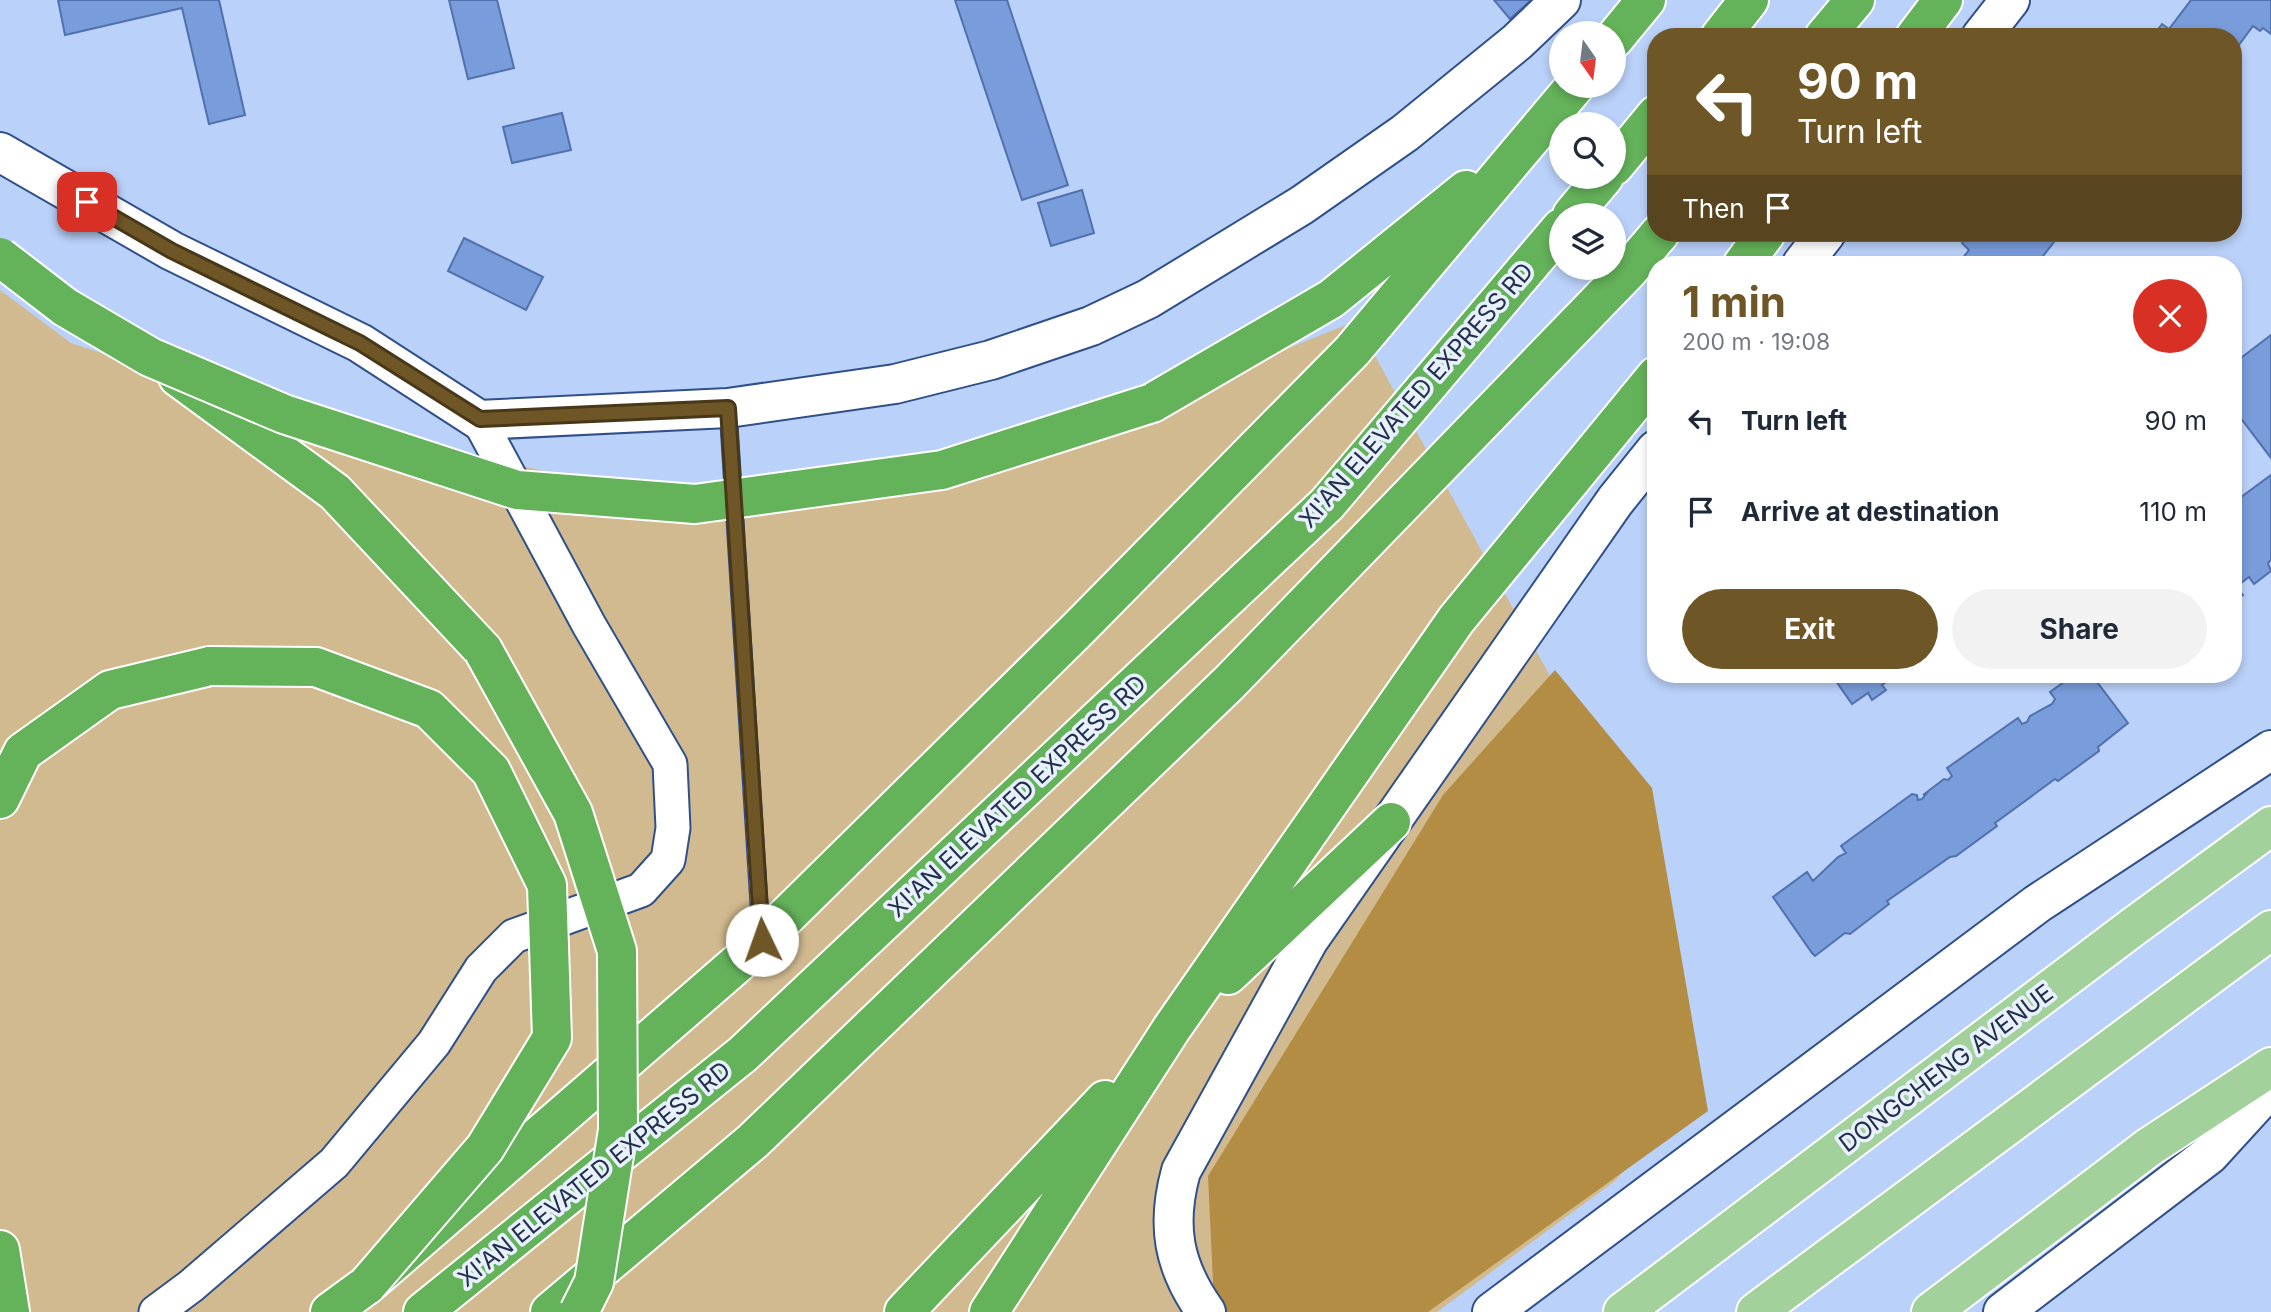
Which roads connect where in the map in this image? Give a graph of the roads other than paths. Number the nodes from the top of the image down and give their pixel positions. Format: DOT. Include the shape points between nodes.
graph roads {
  1 [pos="1561,0"];
  2 [pos="1646,0"];
  3 [pos="1749,0"];
  4 [pos="1855,0"];
  5 [pos="1943,0"];
  6 [pos="2010,0"];
  7 [pos="1626,24"];
  8 [pos="1727,28"];
  9 [pos="1832,28"];
  10 [pos="1922,28"];
  11 [pos="1988,28"];
  12 [pos="1565,98"];
  13 [pos="1647,126"];
  14 [pos="1535,133"];
  15 [pos="1626,151"];
  16 [pos="0,152"];
  17 [pos="1594,189"];
  18 [pos="1582,203"];
  19 [pos="1549,242"];
  20 [pos="1652,242"];
  21 [pos="1759,242"];
  22 [pos="1819,242"];
  23 [pos="1748,256"];
  24 [pos="1808,256"];
  25 [pos="0,257"];
  26 [pos="149,356"];
  27 [pos="1647,387"];
  28 [pos="728,408"];
  29 [pos="480,419"];
  30 [pos="1647,461"];
  31 [pos="2271,750"];
  32 [pos="0,799"];
  33 [pos="1391,822"];
  34 [pos="2271,826"];
  35 [pos="2271,930"];
  36 [pos="762,940"];
  37 [pos="1172,1028"];
  38 [pos="2271,1067"];
  39 [pos="2271,1087"];
  40 [pos="0,1250"];
  41 [pos="0,1285"];
  42 [pos="367,1285"];
  43 [pos="9,1312"];
  44 [pos="156,1312"];
  45 [pos="330,1312"];
  46 [pos="423,1312"];
  47 [pos="550,1312"];
  48 [pos="579,1312"];
  49 [pos="904,1312"];
  50 [pos="989,1312"];
  51 [pos="1206,1312"];
  52 [pos="1492,1312"];
  53 [pos="1623,1312"];
  54 [pos="1756,1312"];
  55 [pos="1931,1312"];
  56 [pos="2003,1312"];
  1 -- 28 [label="street" via="1405,133 1302,205 1148,299 1091,326 991,360 895,384"];
  2 -- 7 [label="highway"];
  3 -- 8 [label="highway"];
  4 -- 9 [label="highway"];
  5 -- 10 [label="highway"];
  6 -- 11 [label="street"];
  12 -- 14 [label="highway"];
  13 -- 15 [label="highway"];
  14 -- 26 [label="highway, bridge" via="1331,299 1152,403 942,470 695,504 517,490 284,415"];
  14 -- 36 [label="highway" via="1352,351"];
  16 -- 29 [label="street" via="172,251 360,343"];
  17 -- 18 [label="highway"];
  19 -- 46 [label="highway, XI'AN ELEVATED EXPRESS RD" via="1326,504 743,1054"];
  20 -- 47 [label="highway" via="1229,683 753,1141"];
  21 -- 23 [label="highway"];
  22 -- 24 [label="street"];
  25 -- 26 [label="highway, bridge" via="65,307"];
  26 -- 48 [label="highway, bridge" via="335,492 483,650 573,813 617,951 618,1130 594,1282"];
  27 -- 37 [label="highway" via="1456,620"];
  28 -- 29 [label="street"];
  28 -- 36 [label="lane"];
  29 -- 44 [label="street" via="589,625 670,764 673,828 668,860 641,890 514,936 481,970 434,1043 334,1163"];
  30 -- 33 [label="street"];
  31 -- 52 [label="street" via="2037,904"];
  32 -- 42 [label="highway, bridge" via="23,752 110,690 210,666 316,667 429,709 491,771 547,885 552,1038 485,1148"];
  33 -- 37 [label="highway"];
  33 -- 51 [label="street" via="1308,941 1181,1171 1173,1210 1176,1252"];
  34 -- 53 [label="main road, DONGCHENG AVENUE"];
  35 -- 54 [label="main road"];
  36 -- 42 [label="highway, bridge"];
  37 -- 49 [label="highway"];
  37 -- 50 [label="highway"];
  38 -- 55 [label="main road" via="2149,1147"];
  39 -- 56 [label="street" via="2209,1156"];
  40 -- 43 [label="highway"];
  41 -- 43 [label="street"];
  42 -- 45 [label="highway"];
}
